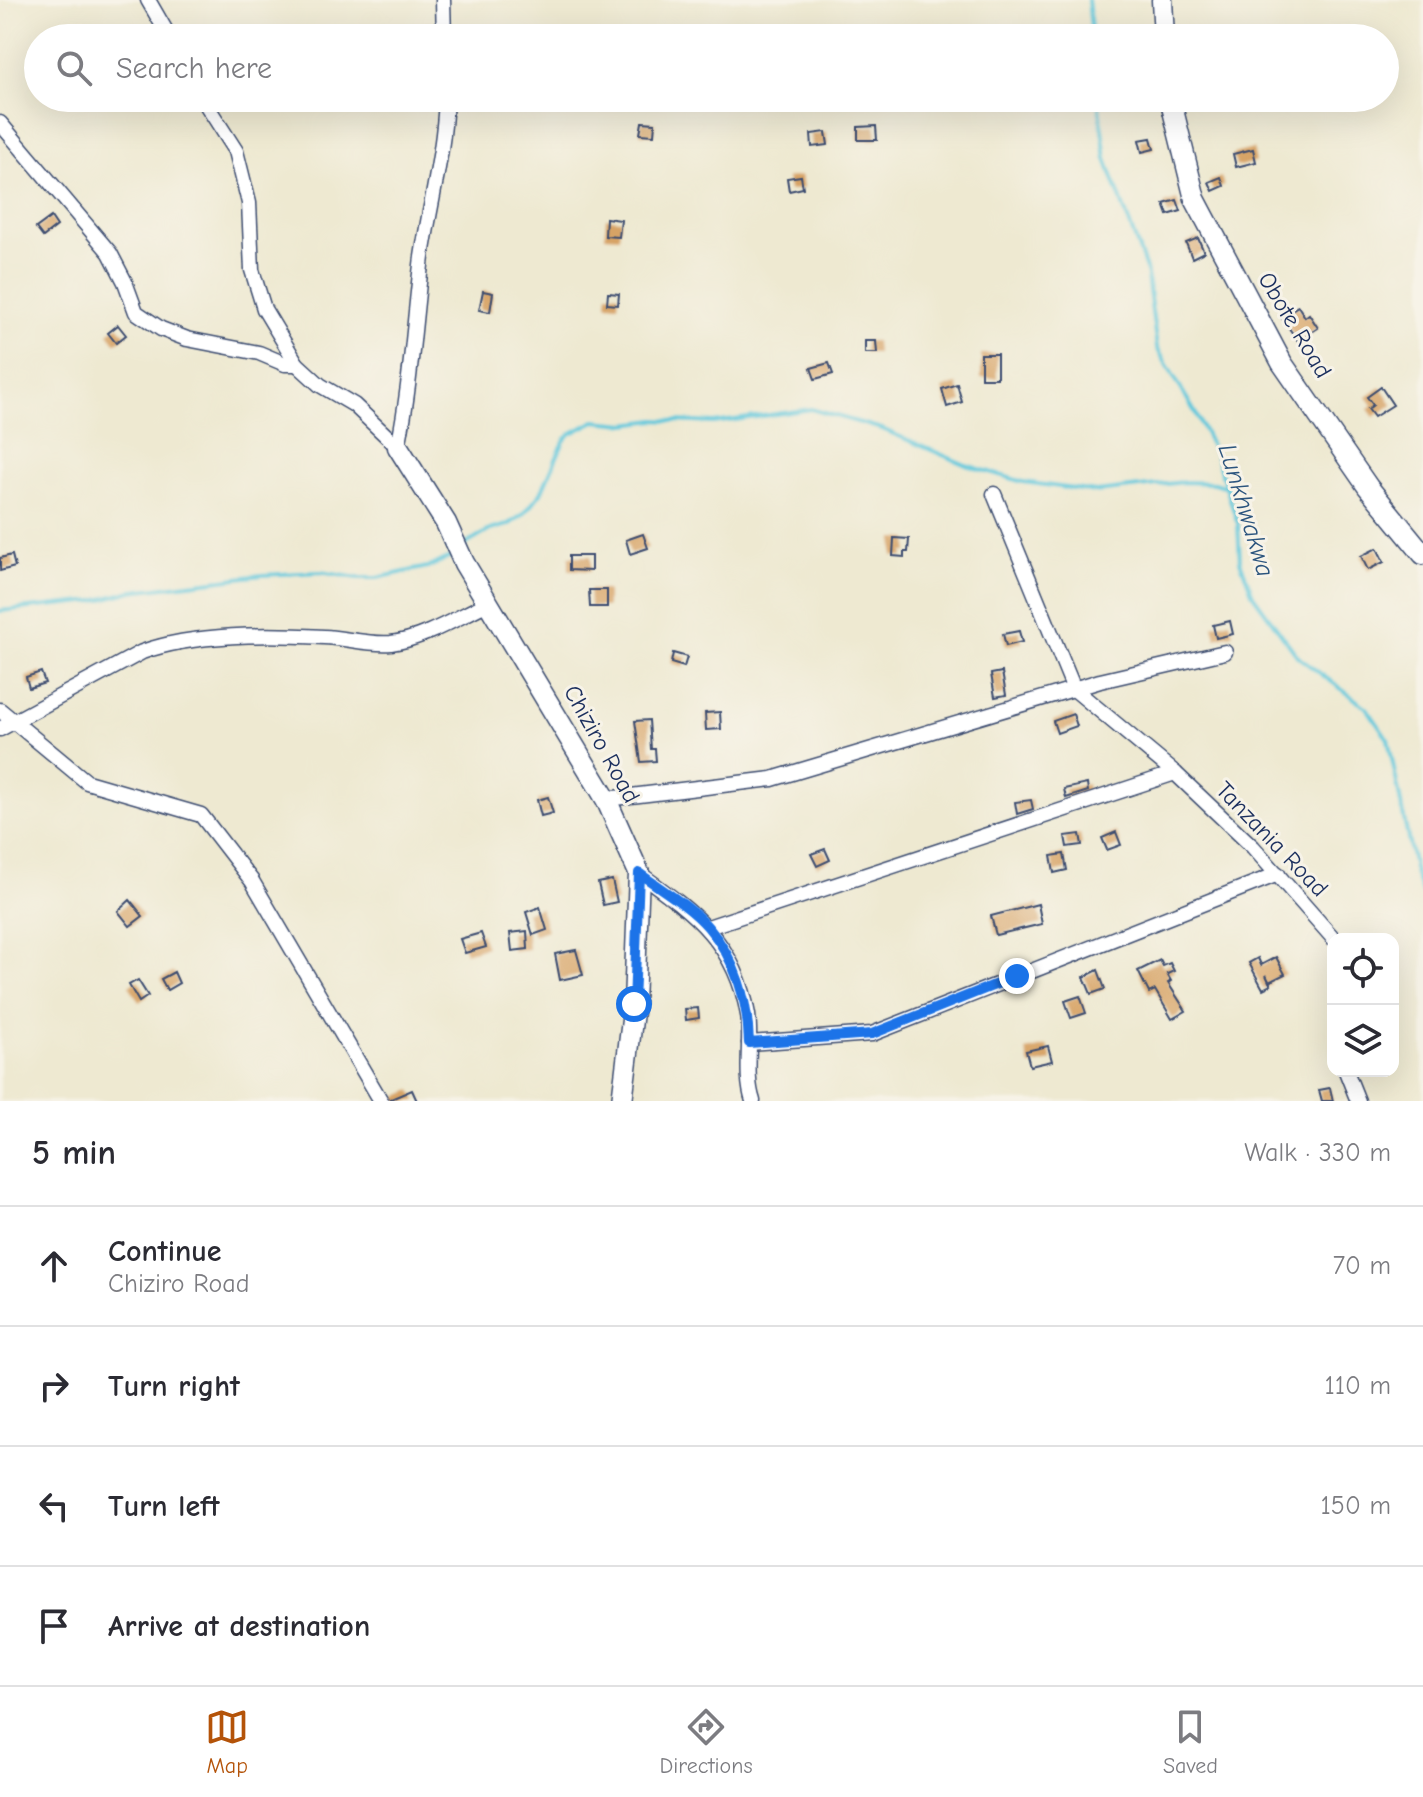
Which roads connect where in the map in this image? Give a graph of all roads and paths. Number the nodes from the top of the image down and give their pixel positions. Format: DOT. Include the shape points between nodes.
graph roads {
  1 [pos="148,0"];
  2 [pos="443,0"];
  3 [pos="1162,0"];
  4 [pos="162,24"];
  5 [pos="444,24"];
  6 [pos="1163,24"];
  7 [pos="211,112"];
  8 [pos="445,112"];
  9 [pos="1173,112"];
  10 [pos="0,123"];
  11 [pos="297,364"];
  12 [pos="398,447"];
  13 [pos="994,494"];
  14 [pos="1423,554"];
  15 [pos="488,603"];
  16 [pos="1225,652"];
  17 [pos="1074,689"];
  18 [pos="0,710"];
  19 [pos="14,722"];
  20 [pos="0,729"];
  21 [pos="1175,773"];
  22 [pos="606,799"];
  23 [pos="639,873"];
  24 [pos="1278,874"];
  25 [pos="708,927"];
  26 [pos="1329,933"];
  27 [pos="749,1043"];
  28 [pos="1348,1077"];
  29 [pos="381,1101"];
  30 [pos="622,1101"];
  31 [pos="753,1101"];
  32 [pos="1358,1101"];
  1 -- 4 [label="street"];
  2 -- 5 [label="street"];
  3 -- 6 [label="street"];
  7 -- 11 [label="street" via="236,151 249,203 252,270 264,309"];
  8 -- 12 [label="street"];
  9 -- 14 [label="street, Obote Road" via="1195,199 1282,363 1368,487"];
  10 -- 11 [label="street" via="110,253 136,312 187,339"];
  11 -- 12 [label="street" via="354,405"];
  12 -- 15 [label="street, Chiziro Road"];
  13 -- 17 [label="street"];
  15 -- 19 [label="street" via="389,643 309,637 194,638 165,644"];
  15 -- 22 [label="street, Chiziro Road"];
  16 -- 17 [label="street"];
  17 -- 21 [label="street, Tanzania Road"];
  17 -- 22 [label="street" via="772,779"];
  18 -- 19 [label="street"];
  19 -- 20 [label="street"];
  19 -- 29 [label="street" via="87,782 201,815 252,881"];
  21 -- 24 [label="street, Tanzania Road"];
  21 -- 25 [label="street"];
  22 -- 23 [label="street, Chiziro Road"];
  23 -- 25 [label="street"];
  23 -- 30 [label="street, Chiziro Road" via="634,1004"];
  24 -- 26 [label="street, Tanzania Road"];
  24 -- 27 [label="street" via="872,1034"];
  25 -- 27 [label="street" via="736,972"];
  27 -- 31 [label="street"];
  28 -- 32 [label="street"];
}
